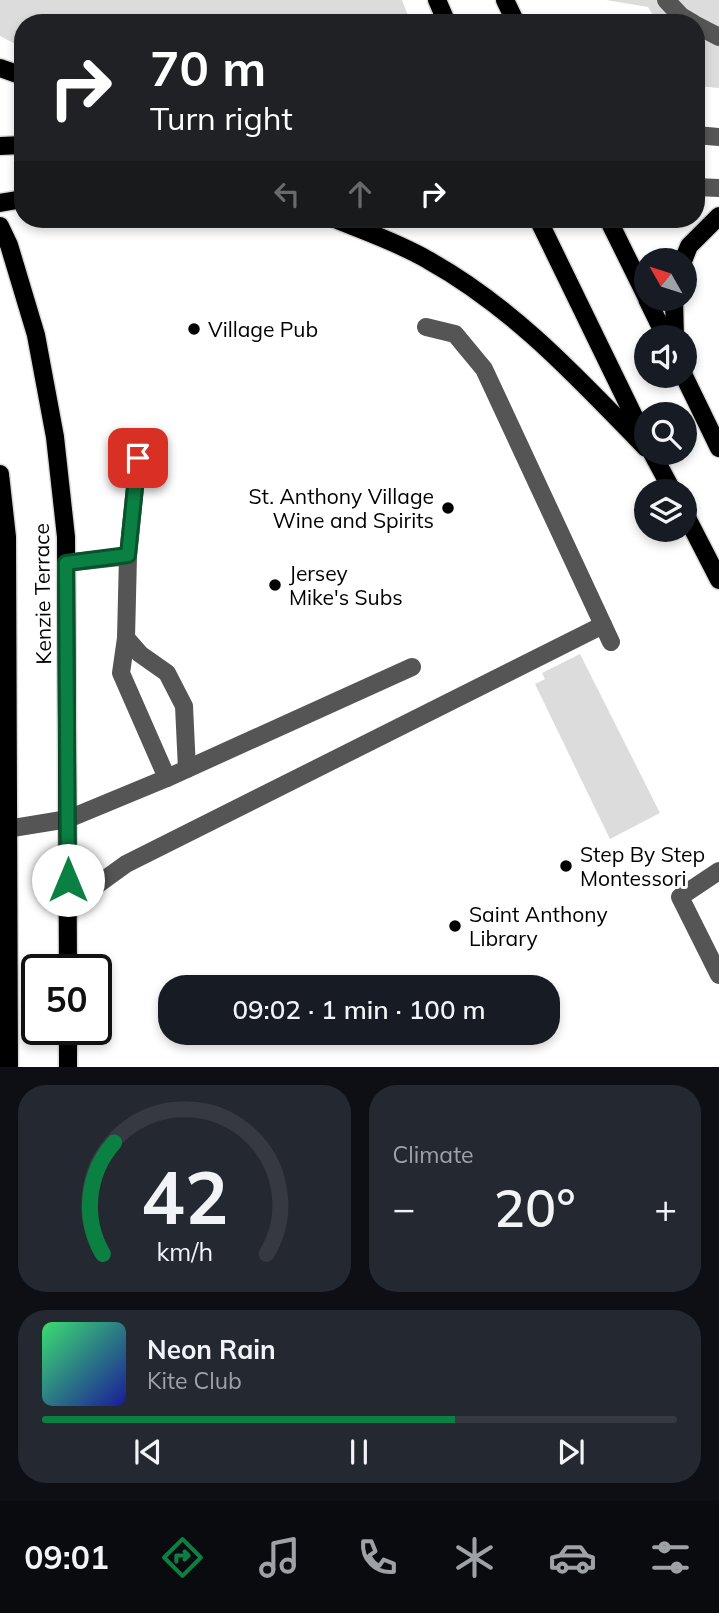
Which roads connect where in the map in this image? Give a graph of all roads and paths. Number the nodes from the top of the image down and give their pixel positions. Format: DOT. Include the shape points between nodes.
graph roads {
  1 [pos="666,0"];
  2 [pos="679,14"];
  3 [pos="719,216"];
  4 [pos="0,226"];
  5 [pos="355,228"];
  6 [pos="542,228"];
  7 [pos="612,228"];
  8 [pos="688,248"];
  9 [pos="634,273"];
  10 [pos="426,327"];
  11 [pos="690,388"];
  12 [pos="634,419"];
  13 [pos="634,435"];
  14 [pos="719,448"];
  15 [pos="138,458"];
  16 [pos="0,474"];
  17 [pos="697,537"];
  18 [pos="128,555"];
  19 [pos="66,563"];
  20 [pos="719,580"];
  21 [pos="603,625"];
  22 [pos="126,638"];
  23 [pos="611,642"];
  24 [pos="412,667"];
  25 [pos="187,769"];
  26 [pos="167,778"];
  27 [pos="68,819"];
  28 [pos="5,829"];
  29 [pos="719,871"];
  30 [pos="68,906"];
  31 [pos="5,944"];
  32 [pos="68,954"];
  33 [pos="719,975"];
  34 [pos="5,1031"];
  35 [pos="68,1045"];
  36 [pos="9,1067"];
  37 [pos="68,1067"];
  1 -- 2 [label="street"];
  3 -- 8 [label="main road"];
  4 -- 19 [label="main road, Kenzie Terrace" via="36,335 55,437"];
  5 -- 13 [label="main road" via="426,259 512,316"];
  6 -- 12 [label="main road"];
  7 -- 9 [label="main road"];
  10 -- 21 [label="street" via="455,334 484,369"];
  11 -- 14 [label="main road"];
  15 -- 18 [label="street"];
  16 -- 28 [label="main road, Kenzie Terrace" via="7,537"];
  17 -- 20 [label="main road"];
  18 -- 19 [label="street"];
  18 -- 22 [label="street"];
  19 -- 27 [label="main road, Kenzie Terrace"];
  21 -- 23 [label="street"];
  21 -- 30 [label="street" via="126,864"];
  22 -- 25 [label="street" via="167,673 184,706"];
  22 -- 26 [label="street" via="121,673"];
  24 -- 25 [label="street"];
  25 -- 26 [label="street"];
  26 -- 27 [label="street"];
  27 -- 28 [label="street"];
  27 -- 30 [label="main road, Kenzie Terrace"];
  28 -- 31 [label="main road, Kenzie Terrace"];
  29 -- 33 [label="street" via="680,897"];
  30 -- 32 [label="main road, Kenzie Terrace"];
  31 -- 34 [label="main road, Kenzie Terrace"];
  34 -- 36 [label="main road, Kenzie Terrace"];
  35 -- 37 [label="main road"];
}
